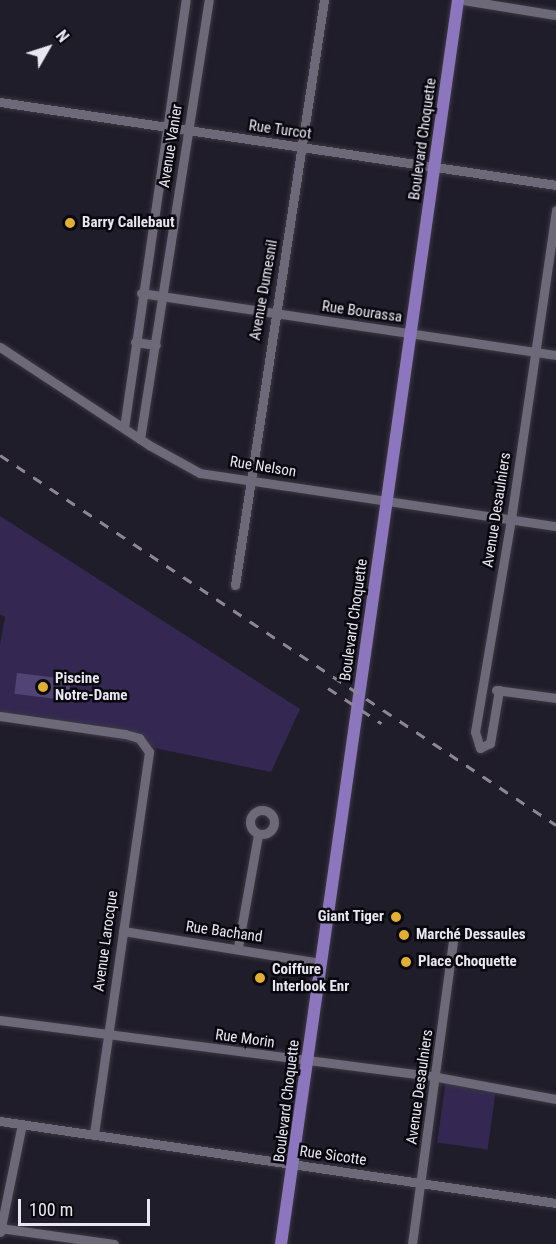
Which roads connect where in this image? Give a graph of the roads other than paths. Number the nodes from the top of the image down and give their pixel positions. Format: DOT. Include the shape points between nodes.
graph roads {
  1 [pos="186,0"];
  2 [pos="209,0"];
  3 [pos="324,0"];
  4 [pos="458,0"];
  5 [pos="463,0"];
  6 [pos="556,15"];
  7 [pos="0,102"];
  8 [pos="167,128"];
  9 [pos="189,132"];
  10 [pos="304,148"];
  11 [pos="434,167"];
  12 [pos="556,184"];
  13 [pos="556,210"];
  14 [pos="141,293"];
  15 [pos="163,296"];
  16 [pos="274,315"];
  17 [pos="410,334"];
  18 [pos="135,342"];
  19 [pos="156,345"];
  20 [pos="0,346"];
  21 [pos="535,352"];
  22 [pos="556,356"];
  23 [pos="124,428"];
  24 [pos="140,439"];
  25 [pos="250,480"];
  26 [pos="386,500"];
  27 [pos="511,519"];
  28 [pos="556,526"];
  29 [pos="235,585"];
  30 [pos="484,688"];
  31 [pos="499,690"];
  32 [pos="556,698"];
  33 [pos="0,716"];
  34 [pos="258,834"];
  35 [pos="123,931"];
  36 [pos="454,933"];
  37 [pos="238,947"];
  38 [pos="320,963"];
  39 [pos="0,1020"];
  40 [pos="107,1035"];
  41 [pos="306,1063"];
  42 [pos="437,1077"];
  43 [pos="556,1099"];
  44 [pos="0,1121"];
  45 [pos="22,1124"];
  46 [pos="94,1135"];
  47 [pos="294,1166"];
  48 [pos="421,1184"];
  49 [pos="556,1203"];
  50 [pos="0,1228"];
  51 [pos="0,1234"];
  52 [pos="114,1244"];
  53 [pos="281,1244"];
  54 [pos="412,1244"];
  1 -- 8 [label="street, Avenue Vanier"];
  2 -- 9 [label="street, Avenue Vanier"];
  3 -- 10 [label="street, Avenue Dumesnil"];
  4 -- 11 [label="main road, Boulevard Choquette"];
  5 -- 6 [label="street"];
  7 -- 8 [label="street, Rue Turcot"];
  8 -- 9 [label="street, Rue Turcot"];
  8 -- 14 [label="street, Avenue Vanier"];
  9 -- 10 [label="street, Rue Turcot"];
  9 -- 15 [label="street, Avenue Vanier"];
  10 -- 11 [label="street, Rue Turcot"];
  10 -- 16 [label="street, Avenue Dumesnil"];
  11 -- 12 [label="street, Rue Turcot"];
  11 -- 17 [label="main road, Boulevard Choquette"];
  13 -- 21 [label="street, Avenue Desaulniers"];
  14 -- 15 [label="street, Rue Bourassa"];
  14 -- 18 [label="street, Avenue Vanier"];
  15 -- 16 [label="street, Rue Bourassa"];
  15 -- 19 [label="street, Avenue Vanier"];
  16 -- 17 [label="street, Rue Bourassa"];
  16 -- 25 [label="street, Avenue Dumesnil"];
  17 -- 21 [label="street, Rue Bourassa"];
  17 -- 26 [label="main road, Boulevard Choquette"];
  18 -- 19 [label="street"];
  18 -- 23 [label="street, Avenue Vanier"];
  19 -- 24 [label="street, Avenue Vanier"];
  20 -- 23 [label="street, Rue Nelson"];
  21 -- 22 [label="street, Rue Bourassa"];
  21 -- 27 [label="street, Avenue Desaulniers"];
  23 -- 24 [label="street, Rue Nelson"];
  24 -- 25 [label="street, Rue Nelson" via="200,472"];
  25 -- 26 [label="street, Rue Nelson"];
  25 -- 29 [label="street, Avenue Dumesnil"];
  26 -- 27 [label="street, Rue Nelson"];
  26 -- 38 [label="main road, Boulevard Choquette"];
  27 -- 28 [label="street, Rue Nelson"];
  27 -- 30 [label="street, Avenue Desaulniers"];
  30 -- 31 [label="street"];
  30 -- 31 [label="street, Avenue Desaulniers" via="475,732 480,748 490,743"];
  31 -- 32 [label="street"];
  33 -- 35 [label="street, Avenue Larocque" via="125,734 139,738 149,752"];
  34 -- 37 [label="street"];
  35 -- 37 [label="street, Rue Bachand"];
  35 -- 40 [label="street, Avenue Larocque"];
  36 -- 42 [label="street, Avenue Desaulniers"];
  37 -- 38 [label="street, Rue Bachand"];
  38 -- 41 [label="main road, Boulevard Choquette"];
  39 -- 40 [label="street, Rue Morin"];
  40 -- 41 [label="street, Rue Morin"];
  40 -- 46 [label="street, Avenue Larocque"];
  41 -- 42 [label="street, Rue Morin"];
  41 -- 47 [label="main road, Boulevard Choquette"];
  42 -- 43 [label="street, Rue Morin"];
  42 -- 48 [label="street, Avenue Desaulniers"];
  44 -- 45 [label="street, Rue Sicotte"];
  45 -- 46 [label="street, Rue Sicotte"];
  45 -- 50 [label="street"];
  46 -- 47 [label="street, Rue Sicotte"];
  47 -- 48 [label="street, Rue Sicotte"];
  47 -- 53 [label="main road, Boulevard Choquette"];
  48 -- 49 [label="street, Rue Sicotte"];
  48 -- 54 [label="street, Avenue Desaulniers"];
  50 -- 51 [label="street"];
  50 -- 52 [label="street"];
}
